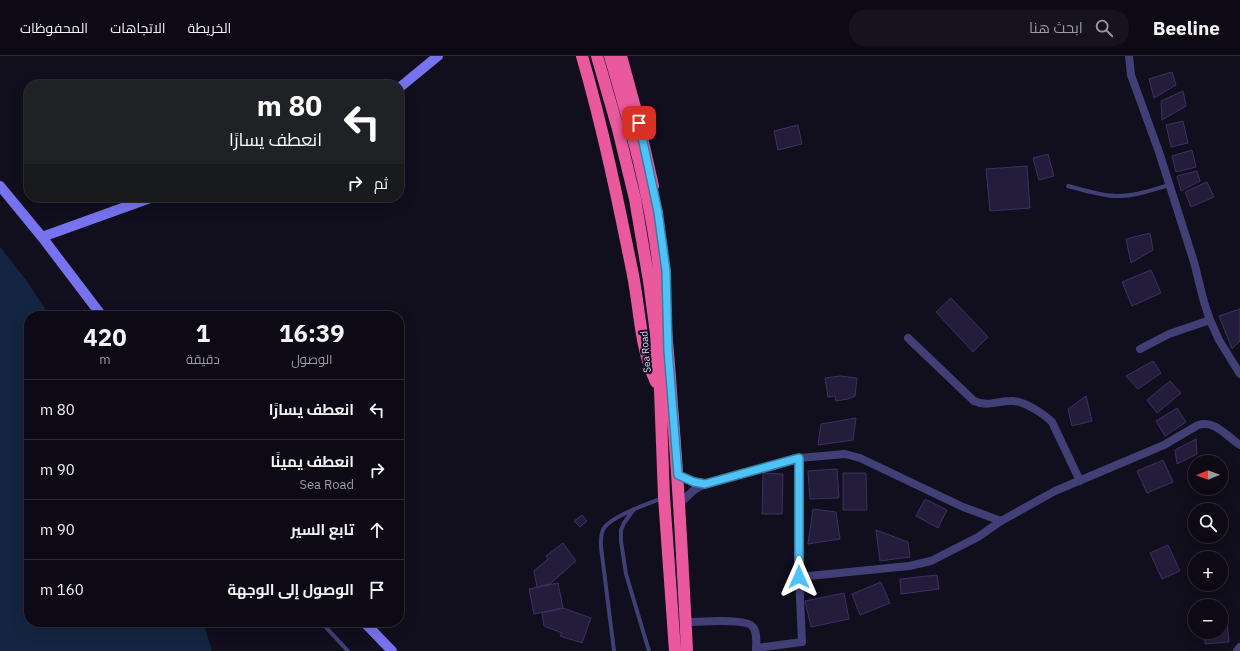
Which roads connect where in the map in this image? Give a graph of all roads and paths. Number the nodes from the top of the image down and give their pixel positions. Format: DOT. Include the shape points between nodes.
graph roads {
  1 [pos="438,56"];
  2 [pos="582,56"];
  3 [pos="597,56"];
  4 [pos="610,56"];
  5 [pos="621,56"];
  6 [pos="1129,56"];
  7 [pos="404,84"];
  8 [pos="1169,185"];
  9 [pos="0,186"];
  10 [pos="1068,186"];
  11 [pos="139,202"];
  12 [pos="42,237"];
  13 [pos="98,311"];
  14 [pos="1210,320"];
  15 [pos="908,338"];
  16 [pos="1140,348"];
  17 [pos="668,350"];
  18 [pos="1240,374"];
  19 [pos="660,390"];
  20 [pos="1240,445"];
  21 [pos="799,458"];
  22 [pos="678,475"];
  23 [pos="1080,481"];
  24 [pos="705,484"];
  25 [pos="664,497"];
  26 [pos="679,504"];
  27 [pos="636,508"];
  28 [pos="1001,521"];
  29 [pos="799,577"];
  30 [pos="686,622"];
  31 [pos="326,627"];
  32 [pos="369,627"];
  33 [pos="1240,647"];
  34 [pos="756,650"];
  35 [pos="348,651"];
  36 [pos="392,651"];
  37 [pos="614,651"];
  38 [pos="649,651"];
  39 [pos="675,651"];
  40 [pos="688,651"];
  41 [pos="1237,651"];
  1 -- 7 [label="main road"];
  2 -- 19 [label="highway" via="614,179 648,362"];
  3 -- 19 [label="highway, Sea Road" via="635,200 656,334"];
  4 -- 17 [label="highway" via="645,186 658,259"];
  5 -- 17 [label="highway" via="648,158 658,212 666,271"];
  6 -- 8 [label="street" via="1131,75"];
  8 -- 10 [label="lane" via="1137,194 1117,196"];
  8 -- 14 [label="street"];
  9 -- 12 [label="main road"];
  11 -- 12 [label="main road"];
  12 -- 13 [label="main road"];
  14 -- 16 [label="street" via="1169,334"];
  14 -- 18 [label="street"];
  15 -- 23 [label="street" via="974,401 986,404 1013,400 1046,416 1052,422"];
  17 -- 22 [label="highway"];
  19 -- 25 [label="highway, Sea Road"];
  20 -- 23 [label="street" via="1217,428 1204,423 1156,448"];
  21 -- 24 [label="street"];
  21 -- 28 [label="street" via="835,454 853,456 963,507"];
  21 -- 29 [label="street"];
  22 -- 24 [label="street"];
  22 -- 26 [label="highway"];
  23 -- 28 [label="street"];
  24 -- 26 [label="street"];
  25 -- 27 [label="lane"];
  25 -- 39 [label="highway, Sea Road"];
  26 -- 30 [label="highway"];
  27 -- 37 [label="lane" via="607,525 600,537"];
  27 -- 38 [label="lane" via="624,523 621,541 626,574"];
  28 -- 29 [label="street" via="952,551 921,564"];
  29 -- 34 [label="street" via="802,642"];
  30 -- 34 [label="street" via="746,623 754,630"];
  30 -- 40 [label="highway"];
  31 -- 35 [label="lane"];
  32 -- 36 [label="main road"];
  33 -- 41 [label="street"];
}
